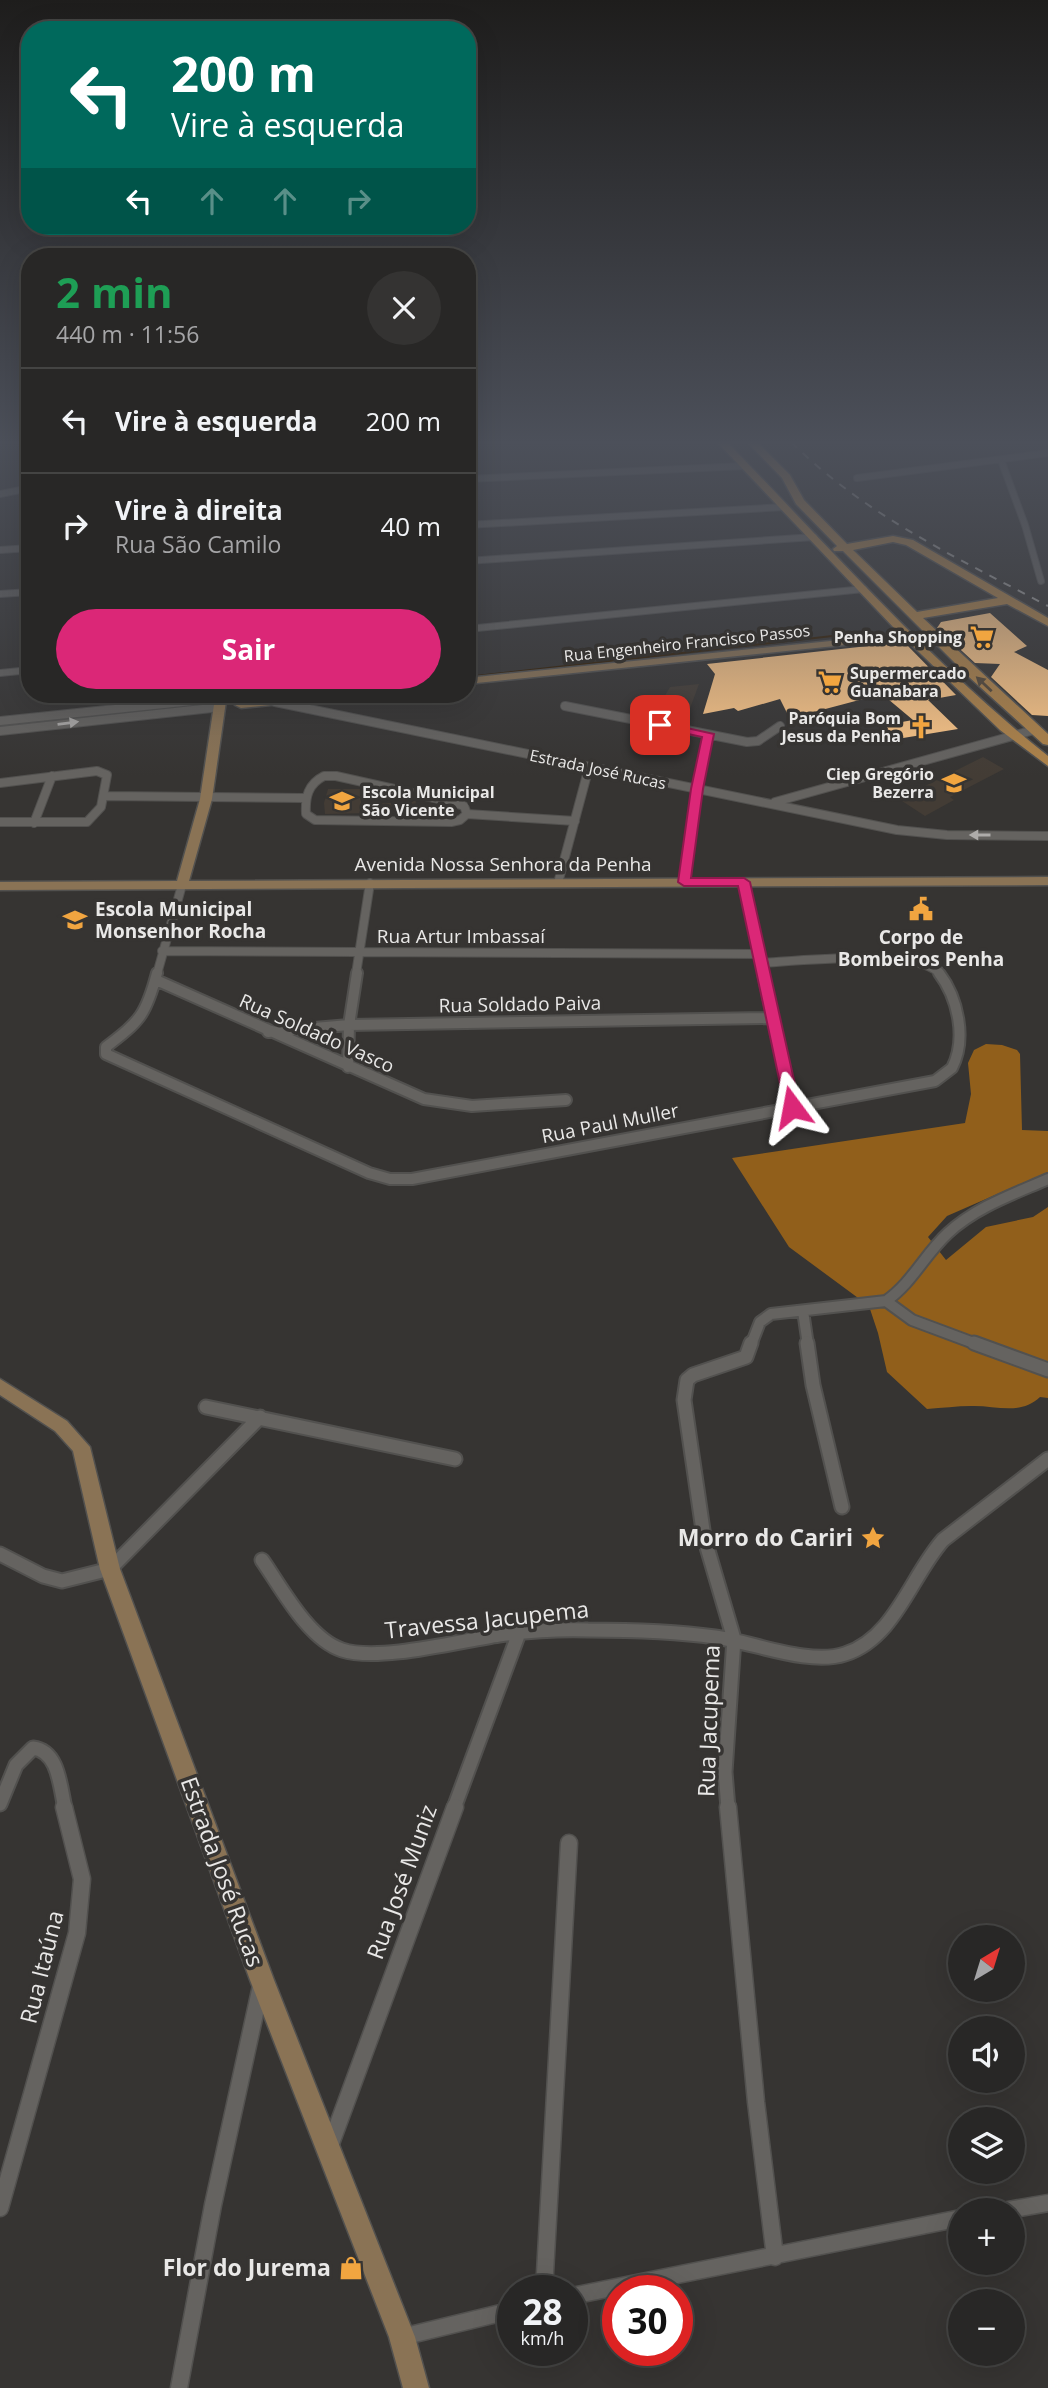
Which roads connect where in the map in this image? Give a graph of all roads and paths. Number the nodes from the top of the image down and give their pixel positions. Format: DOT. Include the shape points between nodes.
graph roads {
  1 [pos="576,553"];
  2 [pos="830,553"];
  3 [pos="852,553"];
  4 [pos="929,553"];
  5 [pos="1033,553"];
  6 [pos="476,560"];
  7 [pos="1041,581"];
  8 [pos="864,589"];
  9 [pos="21,593"];
  10 [pos="0,594"];
  11 [pos="1009,600"];
  12 [pos="915,616"];
  13 [pos="1048,623"];
  14 [pos="476,628"];
  15 [pos="905,632"];
  16 [pos="639,659"];
  17 [pos="21,671"];
  18 [pos="476,671"];
  19 [pos="0,673"];
  20 [pos="476,680"];
  21 [pos="199,703"];
  22 [pos="206,703"];
  23 [pos="221,703"];
  24 [pos="280,703"];
  25 [pos="565,706"];
  26 [pos="0,721"];
  27 [pos="780,726"];
  28 [pos="1034,730"];
  29 [pos="0,731"];
  30 [pos="708,734"];
  31 [pos="1015,736"];
  32 [pos="1048,741"];
  33 [pos="1048,762"];
  34 [pos="589,767"];
  35 [pos="52,776"];
  36 [pos="0,783"];
  37 [pos="697,789"];
  38 [pos="107,796"];
  39 [pos="304,798"];
  40 [pos="206,799"];
  41 [pos="773,803"];
  42 [pos="467,814"];
  43 [pos="575,821"];
  44 [pos="0,822"];
  45 [pos="34,823"];
  46 [pos="1048,836"];
  47 [pos="1047,881"];
  48 [pos="684,882"];
  49 [pos="744,882"];
  50 [pos="370,883"];
  51 [pos="558,883"];
  52 [pos="182,885"];
  53 [pos="0,886"];
  54 [pos="162,951"];
  55 [pos="359,953"];
  56 [pos="760,959"];
  57 [pos="156,980"];
  58 [pos="771,1018"];
  59 [pos="349,1025"];
  60 [pos="268,1032"];
  61 [pos="348,1067"];
  62 [pos="566,1100"];
  63 [pos="792,1107"];
  64 [pos="1048,1179"];
  65 [pos="886,1301"];
  66 [pos="803,1311"];
  67 [pos="1048,1370"];
  68 [pos="0,1386"];
  69 [pos="205,1407"];
  70 [pos="260,1417"];
  71 [pos="455,1459"];
  72 [pos="1048,1459"];
  73 [pos="842,1507"];
  74 [pos="0,1554"];
  75 [pos="262,1560"];
  76 [pos="110,1569"];
  77 [pos="519,1633"];
  78 [pos="734,1639"];
  79 [pos="0,1804"];
  80 [pos="569,1843"];
  81 [pos="262,1980"];
  82 [pos="329,2148"];
  83 [pos="1048,2203"];
  84 [pos="0,2207"];
  85 [pos="1025,2207"];
  86 [pos="948,2221"];
  87 [pos="775,2257"];
  88 [pos="545,2275"];
  89 [pos="588,2293"];
  90 [pos="497,2313"];
  91 [pos="402,2337"];
  92 [pos="179,2388"];
  93 [pos="416,2388"];
  1 -- 6 [label="street"];
  2 -- 8 [label="main road"];
  3 -- 12 [label="main road"];
  4 -- 11 [label="main road"];
  5 -- 7 [label="street"];
  8 -- 14 [label="street"];
  8 -- 15 [label="main road"];
  9 -- 10 [label="street"];
  11 -- 12 [label="main road"];
  11 -- 13 [label="main road"];
  28 -- 12 [label="main road, one-way"];
  15 -- 16 [label="street, Rua Engenheiro Francisco Passos"];
  15 -- 31 [label="main road"];
  16 -- 18 [label="street, Rua Engenheiro Francisco Passos"];
  16 -- 20 [label="street, Rua Engenheiro Francisco Passos"];
  17 -- 19 [label="street"];
  21 -- 26 [label="street"];
  29 -- 22 [label="street, one-way"];
  23 -- 40 [label="street"];
  24 -- 34 [label="street, Estrada José Rucas"];
  25 -- 30 [label="street"];
  27 -- 30 [label="street" via="752,742"];
  28 -- 31 [label="street"];
  28 -- 32 [label="main road"];
  30 -- 37 [label="street"];
  31 -- 33 [label="main road"];
  31 -- 41 [label="street"];
  34 -- 37 [label="street, Estrada José Rucas"];
  34 -- 43 [label="street"];
  35 -- 36 [label="street"];
  35 -- 38 [label="street" via="103,772"];
  35 -- 45 [label="street"];
  37 -- 41 [label="street, Estrada José Rucas"];
  37 -- 48 [label="street"];
  38 -- 40 [label="street"];
  38 -- 45 [label="street" via="87,822"];
  39 -- 40 [label="street"];
  39 -- 42 [label="street" via="309,818 324,822 452,822"];
  39 -- 42 [label="street" via="315,780 336,776 448,801 464,806"];
  40 -- 52 [label="street"];
  46 -- 41 [label="street, Estrada José Rucas, one-way" via="921,833"];
  42 -- 43 [label="street"];
  43 -- 51 [label="street"];
  44 -- 45 [label="street"];
  47 -- 49 [label="street, Avenida Nossa Senhora da Penha"];
  48 -- 49 [label="street, Avenida Nossa Senhora da Penha"];
  48 -- 51 [label="street, Avenida Nossa Senhora da Penha"];
  49 -- 56 [label="street"];
  50 -- 51 [label="street, Avenida Nossa Senhora da Penha"];
  50 -- 52 [label="street, Avenida Nossa Senhora da Penha"];
  50 -- 55 [label="street"];
  52 -- 53 [label="street, Avenida Nossa Senhora da Penha"];
  52 -- 54 [label="street"];
  54 -- 55 [label="street, Rua Artur Imbassaí"];
  54 -- 57 [label="street"];
  55 -- 56 [label="street, Rua Artur Imbassaí"];
  55 -- 59 [label="street"];
  56 -- 58 [label="street"];
  56 -- 63 [label="street, Rua Paul Muller" via="924,963 941,974 957,1012 957,1057 947,1076 925,1084"];
  57 -- 60 [label="street, Rua Soldado Vasco"];
  57 -- 63 [label="street, Rua Paul Muller" via="136,1024 106,1048 106,1054 390,1179 412,1179"];
  58 -- 59 [label="street, Rua Soldado Paiva"];
  58 -- 63 [label="street"];
  59 -- 60 [label="street, Rua Soldado Paiva"];
  59 -- 61 [label="street"];
  60 -- 61 [label="street, Rua Soldado Vasco"];
  61 -- 62 [label="street, Rua Soldado Vasco" via="411,1094 452,1105"];
  64 -- 65 [label="street" via="965,1219 934,1247 907,1285"];
  65 -- 66 [label="street, Rua Jacupema"];
  65 -- 67 [label="street" via="912,1320"];
  66 -- 73 [label="street" via="813,1385"];
  66 -- 78 [label="street, Rua Jacupema" via="762,1319 746,1357 693,1375 685,1388 685,1426 704,1538"];
  68 -- 76 [label="street, Estrada José Rucas" via="61,1426 81,1447"];
  69 -- 70 [label="street"];
  70 -- 71 [label="street"];
  70 -- 76 [label="street"];
  72 -- 78 [label="street, Travessa Jacupema" via="942,1541 894,1615 864,1645 844,1655 816,1656"];
  74 -- 76 [label="street" via="62,1581"];
  75 -- 77 [label="street, Travessa Jacupema" via="300,1614 340,1649 363,1653"];
  76 -- 81 [label="street, Estrada José Rucas"];
  77 -- 78 [label="street, Travessa Jacupema" via="654,1630"];
  77 -- 82 [label="street, Rua José Muniz"];
  78 -- 87 [label="street, Rua Jacupema" via="725,1772"];
  79 -- 84 [label="street, Rua Itaúna" via="13,1770 26,1752 42,1749 53,1760 83,1892 77,1933"];
  80 -- 88 [label="street"];
  81 -- 82 [label="street, Estrada José Rucas"];
  81 -- 92 [label="street"];
  82 -- 91 [label="street, Estrada José Rucas"];
  83 -- 85 [label="street"];
  86 -- 87 [label="street"];
  87 -- 89 [label="street"];
  90 -- 91 [label="street"];
  91 -- 93 [label="street, Estrada José Rucas"];
}
